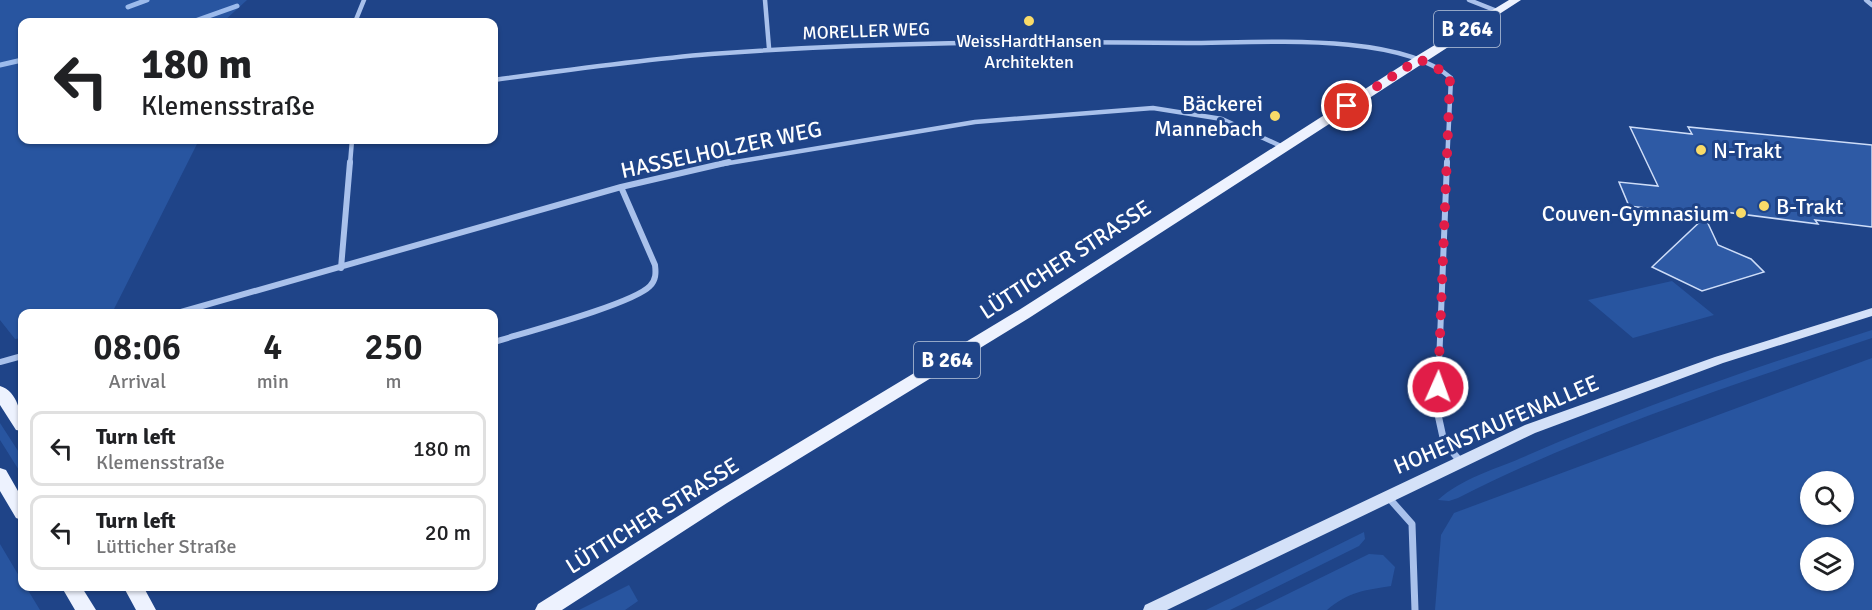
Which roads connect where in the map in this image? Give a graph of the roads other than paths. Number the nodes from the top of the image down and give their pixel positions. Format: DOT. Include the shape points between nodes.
graph roads {
  1 [pos="364,0"];
  2 [pos="765,0"];
  3 [pos="1469,0"];
  4 [pos="1516,0"];
  5 [pos="1866,0"];
  6 [pos="1872,5"];
  7 [pos="1497,11"];
  8 [pos="357,18"];
  9 [pos="769,48"];
  10 [pos="1419,59"];
  11 [pos="498,79"];
  12 [pos="352,144"];
  13 [pos="1283,147"];
  14 [pos="621,187"];
  15 [pos="341,268"];
  16 [pos="192,309"];
  17 [pos="1872,312"];
  18 [pos="498,341"];
  19 [pos="18,357"];
  20 [pos="0,362"];
  21 [pos="0,392"];
  22 [pos="18,419"];
  23 [pos="1461,461"];
  24 [pos="0,475"];
  25 [pos="1387,496"];
  26 [pos="18,506"];
  27 [pos="73,591"];
  28 [pos="135,591"];
  29 [pos="86,610"];
  30 [pos="147,610"];
  31 [pos="545,610"];
  32 [pos="1151,610"];
  33 [pos="1415,610"];
  1 -- 8 [label="street"];
  2 -- 9 [label="street"];
  3 -- 7 [label="street"];
  4 -- 7 [label="main road, LÜTTICHER STRASSE / B 264"];
  5 -- 6 [label="street"];
  7 -- 10 [label="main road, LÜTTICHER STRASSE / B 264"];
  9 -- 10 [label="street, MORELLER WEG" via="1004,40 1337,44 1361,45"];
  9 -- 11 [label="street, MORELLER WEG"];
  10 -- 13 [label="main road, LÜTTICHER STRASSE / B 264"];
  10 -- 23 [label="street, MORELLER WEG" via="1450,78 1437,410 1443,441"];
  12 -- 15 [label="street"];
  13 -- 14 [label="street, HASSELHOLZER WEG" via="1206,115 1128,109 952,126 747,158"];
  13 -- 31 [label="main road, LÜTTICHER STRASSE / B 264" via="1024,314"];
  14 -- 15 [label="street, HASSELHOLZER WEG"];
  14 -- 18 [label="street" via="655,265 657,275 653,284 628,299"];
  15 -- 16 [label="street, HASSELHOLZER WEG"];
  17 -- 23 [label="main road, HOHENSTAUFENALLEE" via="1620,395 1530,429"];
  19 -- 20 [label="street"];
  21 -- 22 [label="main road"];
  23 -- 25 [label="main road, HOHENSTAUFENALLEE"];
  24 -- 26 [label="main road"];
  25 -- 32 [label="main road, HOHENSTAUFENALLEE"];
  25 -- 33 [label="street" via="1412,524"];
  27 -- 29 [label="main road"];
  28 -- 30 [label="main road"];
}
